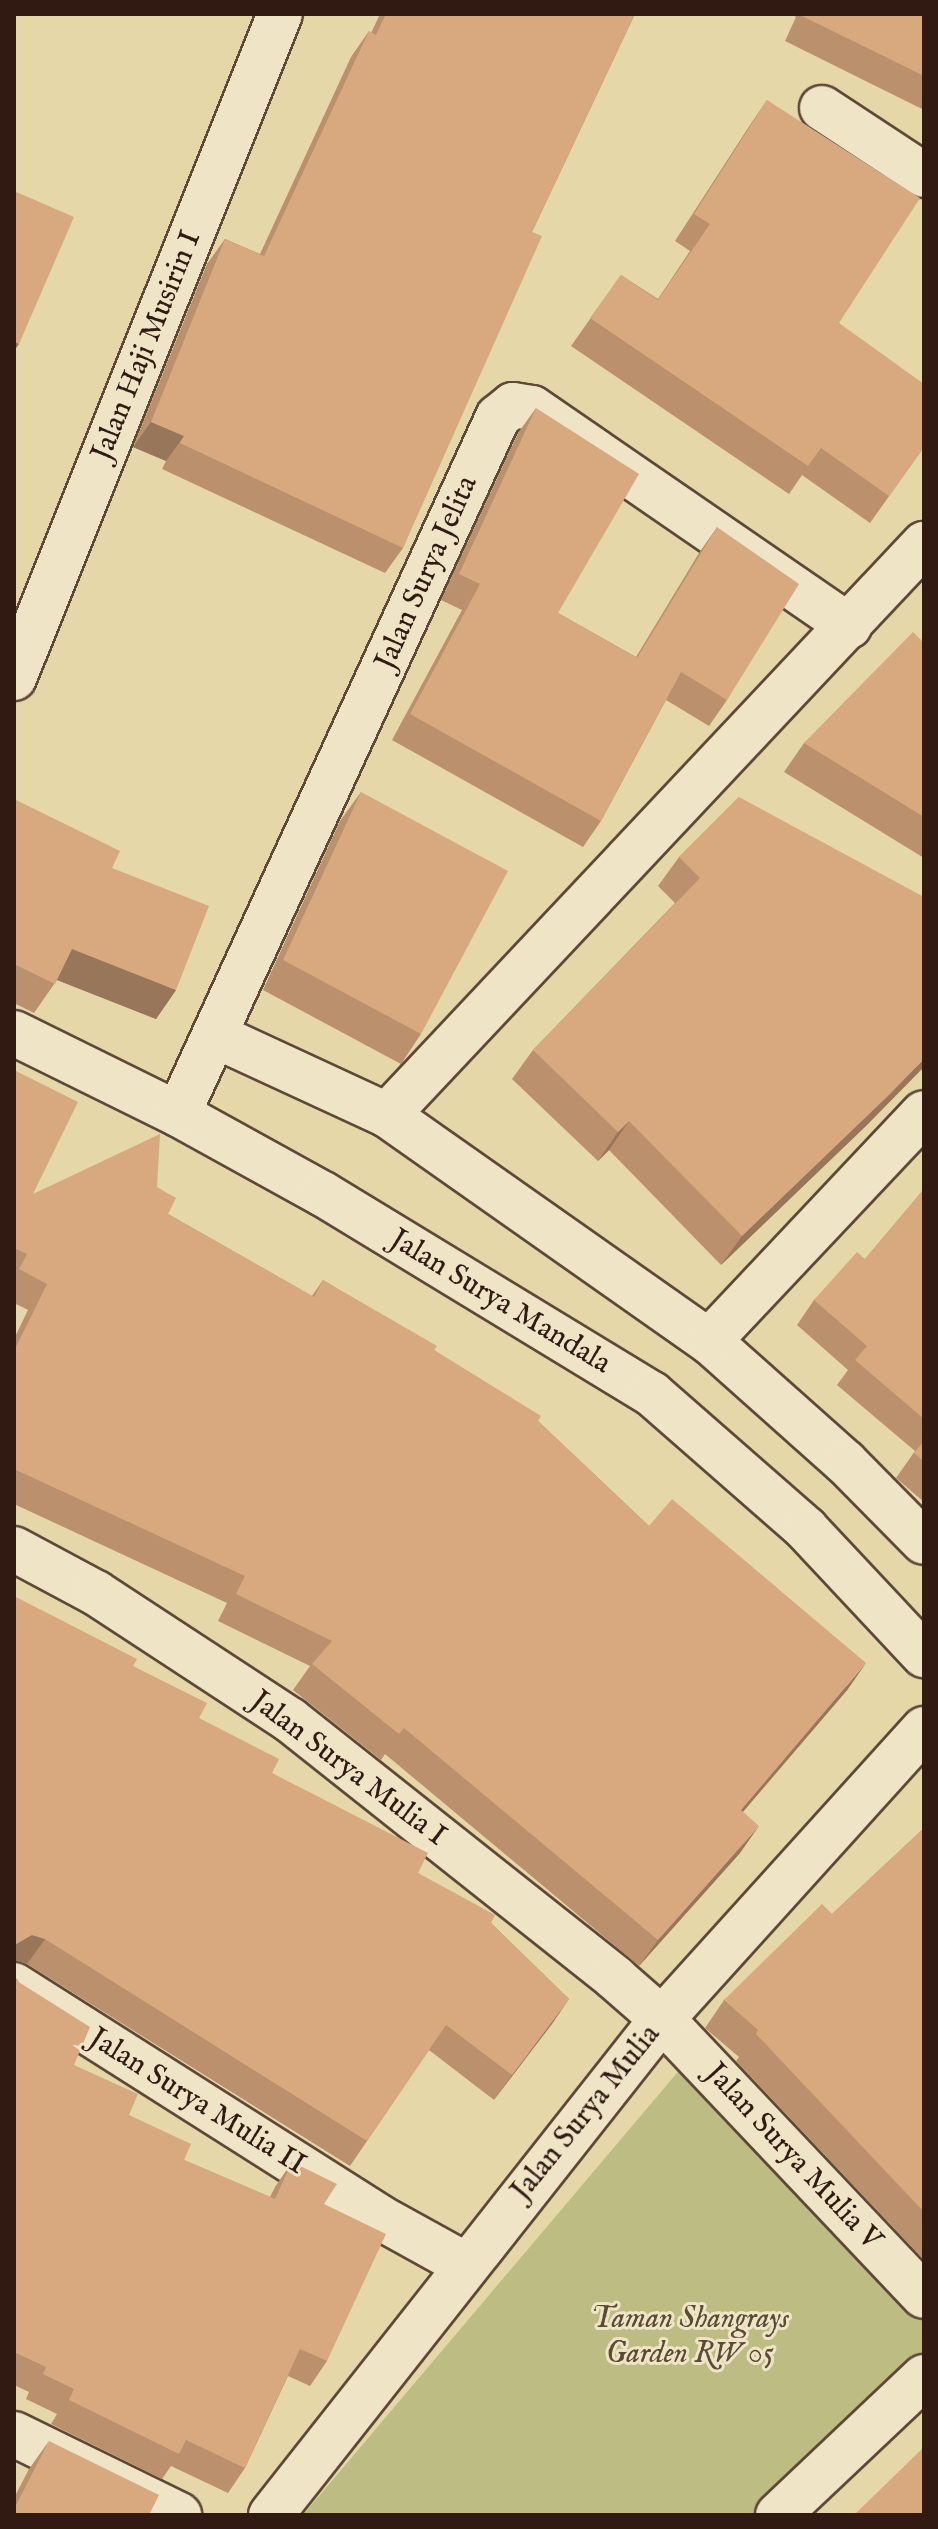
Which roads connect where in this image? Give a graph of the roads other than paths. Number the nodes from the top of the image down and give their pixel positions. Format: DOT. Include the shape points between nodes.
graph roads {
  1 [pos="280,14"];
  2 [pos="822,108"];
  3 [pos="924,175"];
  4 [pos="924,544"];
  5 [pos="849,626"];
  6 [pos="14,678"];
  7 [pos="14,1033"];
  8 [pos="216,1036"];
  9 [pos="924,1113"];
  10 [pos="178,1114"];
  11 [pos="387,1115"];
  12 [pos="709,1341"];
  13 [pos="924,1542"];
  14 [pos="14,1549"];
  15 [pos="924,1655"];
  16 [pos="924,1729"];
  17 [pos="14,1985"];
  18 [pos="662,2019"];
  19 [pos="464,2264"];
  20 [pos="924,2296"];
  21 [pos="924,2377"];
  22 [pos="14,2434"];
  23 [pos="179,2515"];
  24 [pos="271,2515"];
  25 [pos="778,2515"];
  1 -- 6 [label="street, Jalan Haji Musirin I"];
  2 -- 3 [label="street"];
  4 -- 5 [label="street"];
  5 -- 8 [label="street, Jalan Surya Jelita" via="532,408 513,405 498,417"];
  5 -- 11 [label="street"];
  7 -- 10 [label="street, Jalan Surya Mandala"];
  8 -- 10 [label="street, Jalan Surya Jelita"];
  8 -- 11 [label="street"];
  9 -- 12 [label="street"];
  10 -- 15 [label="street, Jalan Surya Mandala" via="323,1194 652,1394 806,1529"];
  11 -- 12 [label="street"];
  12 -- 13 [label="street" via="845,1462"];
  14 -- 18 [label="street, Jalan Surya Mulia I" via="96,1593 290,1720"];
  16 -- 18 [label="street, Jalan Surya Mulia"];
  17 -- 19 [label="street, Jalan Surya Mulia II" via="366,2209"];
  18 -- 19 [label="street, Jalan Surya Mulia"];
  18 -- 20 [label="street, Jalan Surya Mulia V"];
  19 -- 24 [label="street, Jalan Surya Mulia"];
  21 -- 25 [label="street"];
  22 -- 23 [label="street"];
}
